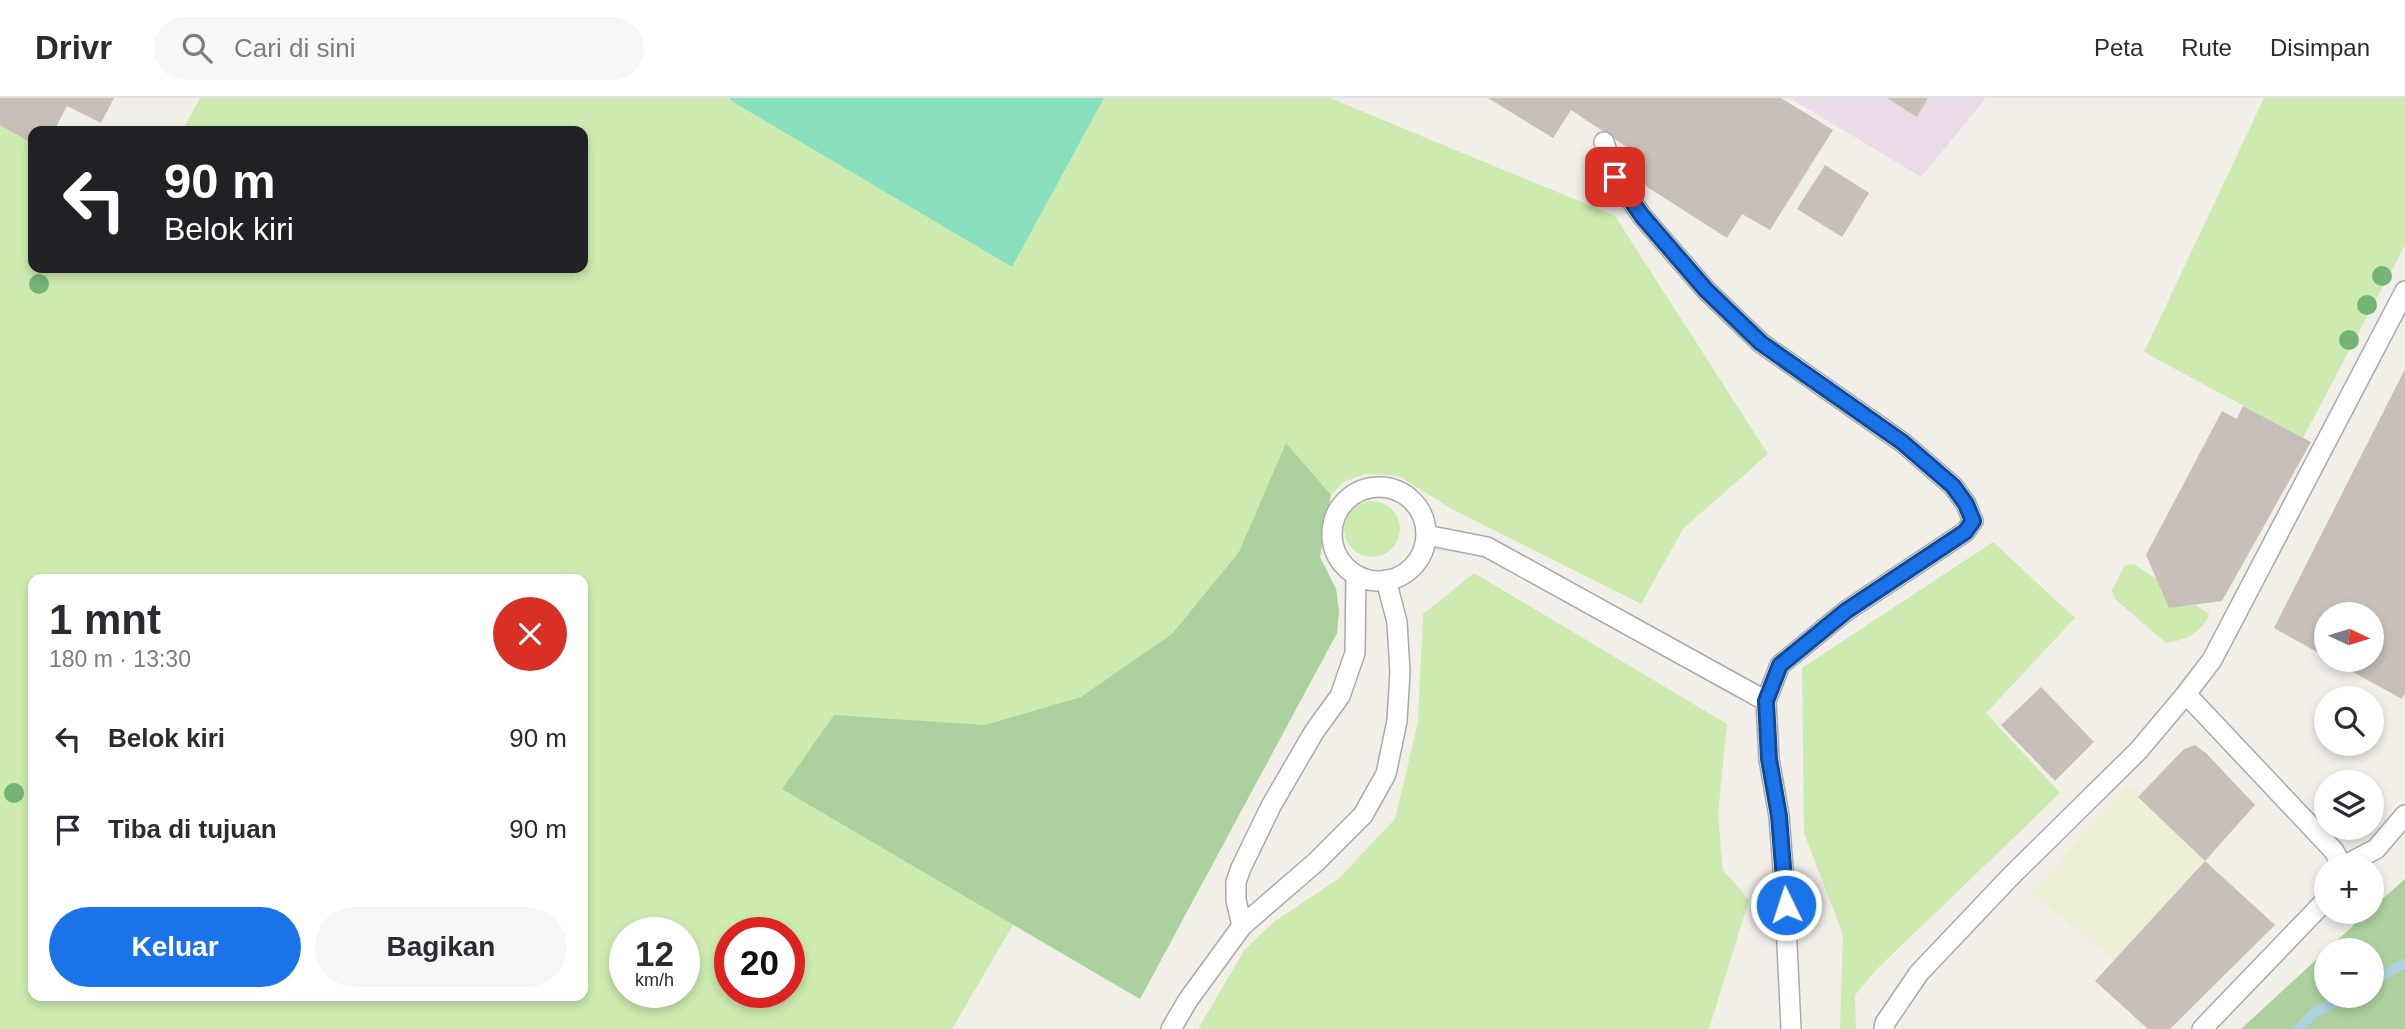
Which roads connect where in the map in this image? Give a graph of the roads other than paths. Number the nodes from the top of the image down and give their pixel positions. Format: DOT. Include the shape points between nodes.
graph roads {
  1 [pos="1604,142"];
  2 [pos="2405,291"];
  3 [pos="1426,535"];
  4 [pos="1356,575"];
  5 [pos="1386,580"];
  6 [pos="2186,694"];
  7 [pos="1766,701"];
  8 [pos="2405,815"];
  9 [pos="2336,854"];
  10 [pos="2366,854"];
  11 [pos="2314,913"];
  12 [pos="1242,926"];
  13 [pos="1171,1029"];
  14 [pos="1791,1029"];
  15 [pos="1884,1029"];
  16 [pos="2202,1029"];
  1 -- 7 [label="lane" via="1615,177 1706,290 1761,343 1902,442 1953,486 1973,521 1965,532 1846,611 1780,665"];
  2 -- 6 [label="lane" via="2212,660"];
  3 -- 4 [label="lane" via="1417,506 1393,489 1377,487 1349,497 1333,522 1332,538 1344,565"];
  3 -- 5 [label="lane" via="1414,565"];
  3 -- 7 [label="lane" via="1487,547"];
  4 -- 5 [label="lane"];
  4 -- 12 [label="lane" via="1355,653 1340,696 1270,806 1241,868 1236,900"];
  5 -- 12 [label="lane" via="1397,622 1400,672 1397,721 1386,774 1363,815"];
  6 -- 9 [label="lane"];
  6 -- 15 [label="lane" via="2138,751 1919,973"];
  7 -- 14 [label="lane" via="1784,881"];
  8 -- 10 [label="lane" via="2376,849"];
  11 -- 16 [label="lane"];
  12 -- 13 [label="lane"];
}
